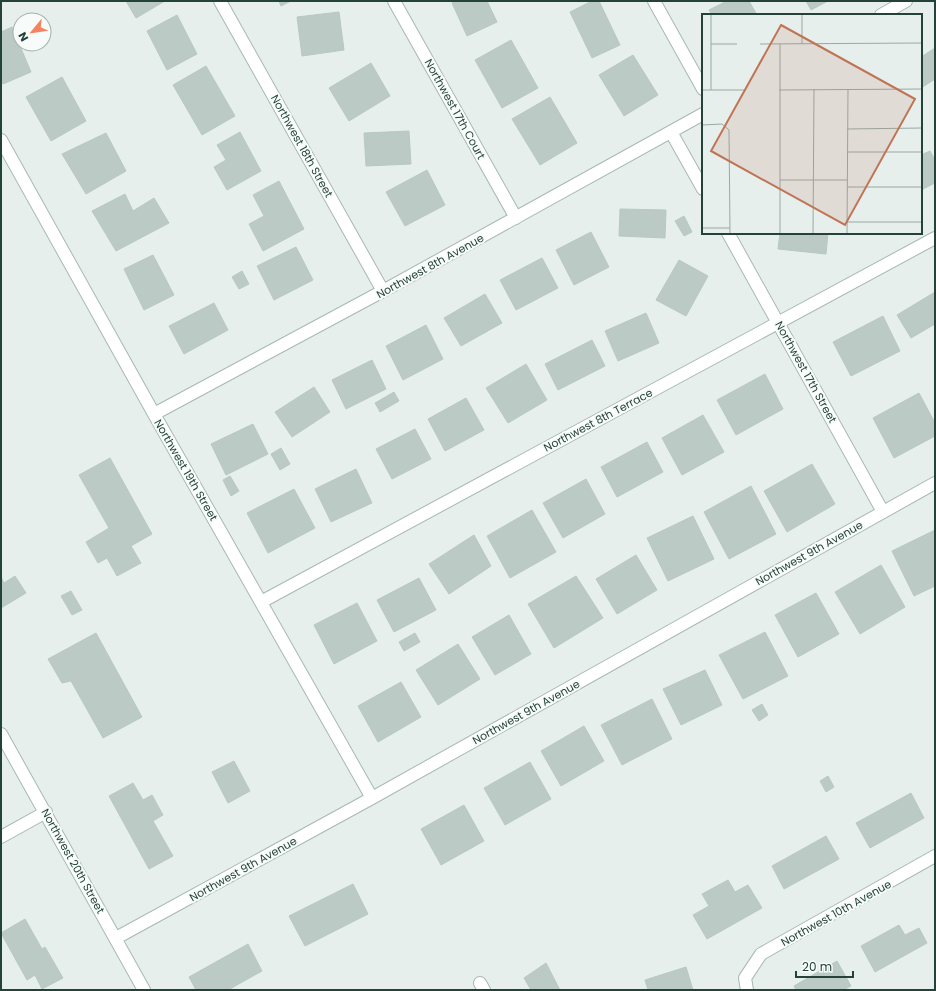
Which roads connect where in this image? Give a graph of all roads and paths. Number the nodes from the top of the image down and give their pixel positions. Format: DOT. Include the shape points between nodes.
graph roads {
  1 [pos="220,1"];
  2 [pos="394,1"];
  3 [pos="654,1"];
  4 [pos="906,1"];
  5 [pos="883,14"];
  6 [pos="702,87"];
  7 [pos="702,115"];
  8 [pos="671,132"];
  9 [pos="1,140"];
  10 [pos="702,187"];
  11 [pos="516,218"];
  12 [pos="729,234"];
  13 [pos="935,238"];
  14 [pos="383,291"];
  15 [pos="778,322"];
  16 [pos="154,414"];
  17 [pos="935,483"];
  18 [pos="883,512"];
  19 [pos="261,602"];
  20 [pos="1,734"];
  21 [pos="372,798"];
  22 [pos="46,812"];
  23 [pos="1,837"];
  24 [pos="935,856"];
  25 [pos="116,938"];
  26 [pos="746,984"];
  27 [pos="144,990"];
  1 -- 14 [label="street, Northwest 18th Street"];
  2 -- 11 [label="street, Northwest 17th Court"];
  3 -- 6 [label="street"];
  4 -- 5 [label="street"];
  7 -- 8 [label="street, Northwest 8th Avenue"];
  8 -- 10 [label="street"];
  8 -- 11 [label="street, Northwest 8th Avenue"];
  9 -- 16 [label="street, Northwest 19th Street"];
  11 -- 14 [label="street, Northwest 8th Avenue"];
  12 -- 15 [label="street, Northwest 17th Street"];
  13 -- 15 [label="street, Northwest 8th Terrace"];
  14 -- 16 [label="street, Northwest 8th Avenue"];
  15 -- 18 [label="street, Northwest 17th Street"];
  15 -- 19 [label="street, Northwest 8th Terrace"];
  16 -- 19 [label="street, Northwest 19th Street"];
  17 -- 18 [label="street, Northwest 9th Avenue"];
  18 -- 21 [label="street, Northwest 9th Avenue"];
  19 -- 21 [label="street, Northwest 19th Street"];
  20 -- 22 [label="street, Northwest 20th Street"];
  21 -- 25 [label="street, Northwest 9th Avenue"];
  22 -- 23 [label="street"];
  22 -- 25 [label="street, Northwest 20th Street"];
  24 -- 26 [label="street, Northwest 10th Avenue" via="761,954"];
  25 -- 27 [label="street, Northwest 20th Street"];
}
